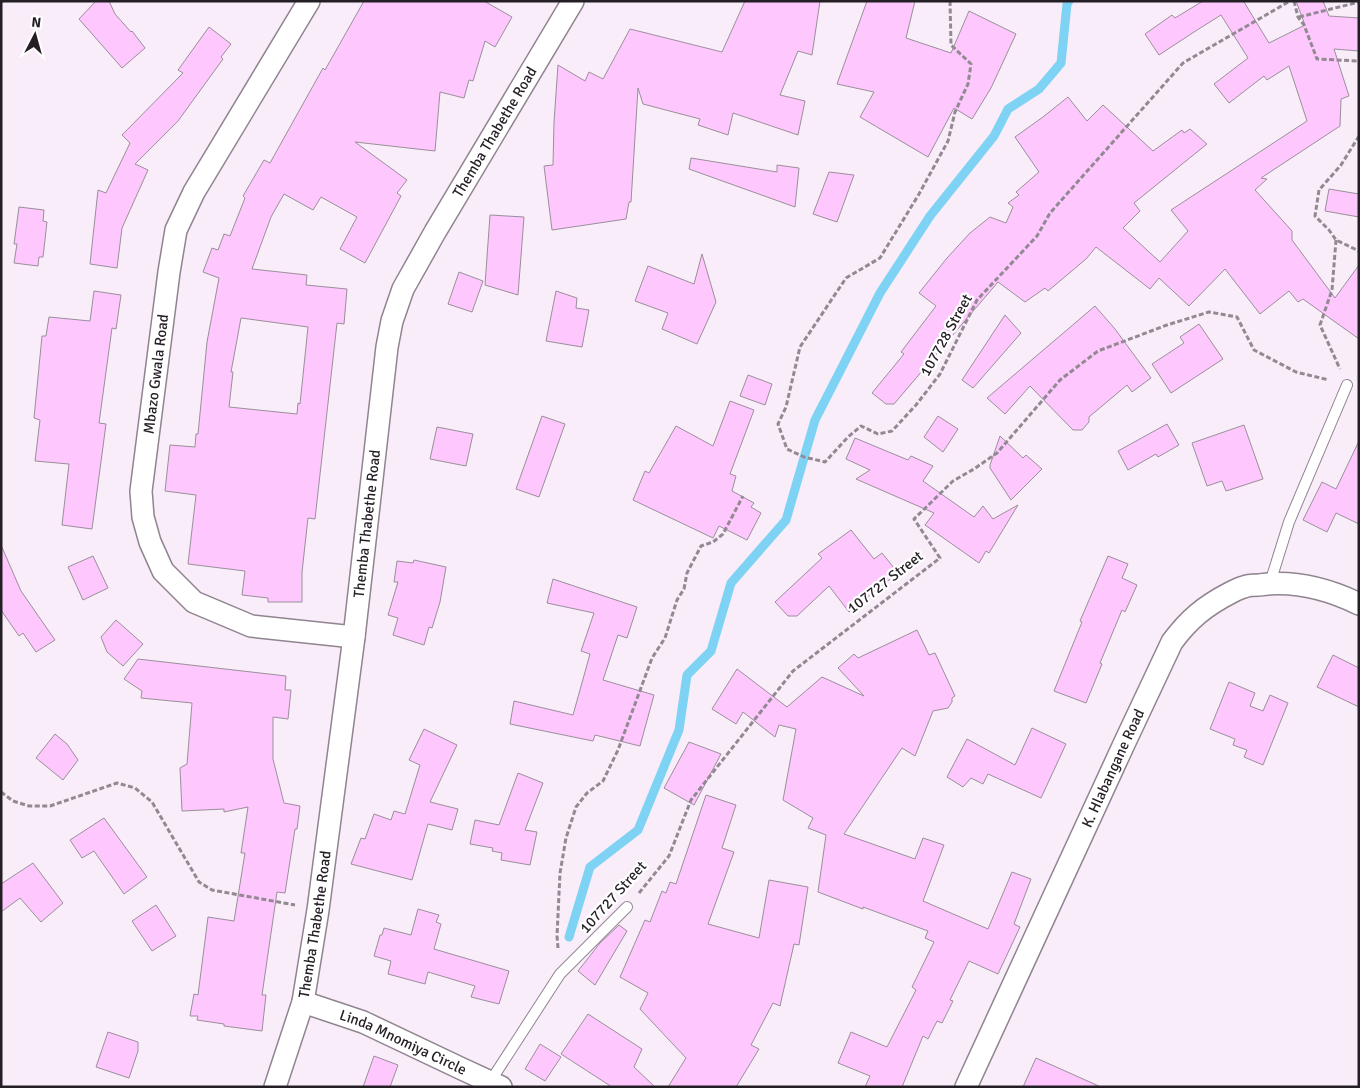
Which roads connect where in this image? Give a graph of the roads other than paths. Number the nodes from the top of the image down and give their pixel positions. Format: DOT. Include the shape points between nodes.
graph roads {
  1 [pos="309,1"];
  2 [pos="573,1"];
  3 [pos="1347,385"];
  4 [pos="1270,583"];
  5 [pos="1359,604"];
  6 [pos="354,637"];
  7 [pos="628,907"];
  8 [pos="303,1002"];
  9 [pos="496,1084"];
  10 [pos="276,1087"];
  11 [pos="966,1087"];
  1 -- 6 [label="street, Mbazo Gwala Road" via="194,192 176,230 141,491 143,517 163,571 194,602 251,626"];
  2 -- 6 [label="street, Themba Thabethe Road" via="435,232 398,302 387,347"];
  3 -- 4 [label="lane" via="1289,522"];
  4 -- 5 [label="street, K. Hlabangane Road" via="1322,590"];
  4 -- 11 [label="street, K. Hlabangane Road" via="1243,587 1208,605 1172,642"];
  6 -- 8 [label="street, Themba Thabethe Road"];
  7 -- 9 [label="lane, 107727 Street" via="560,974"];
  8 -- 9 [label="street, Linda Mnomiya Circle" via="363,1022"];
  8 -- 10 [label="street, Themba Thabethe Road"];
}
